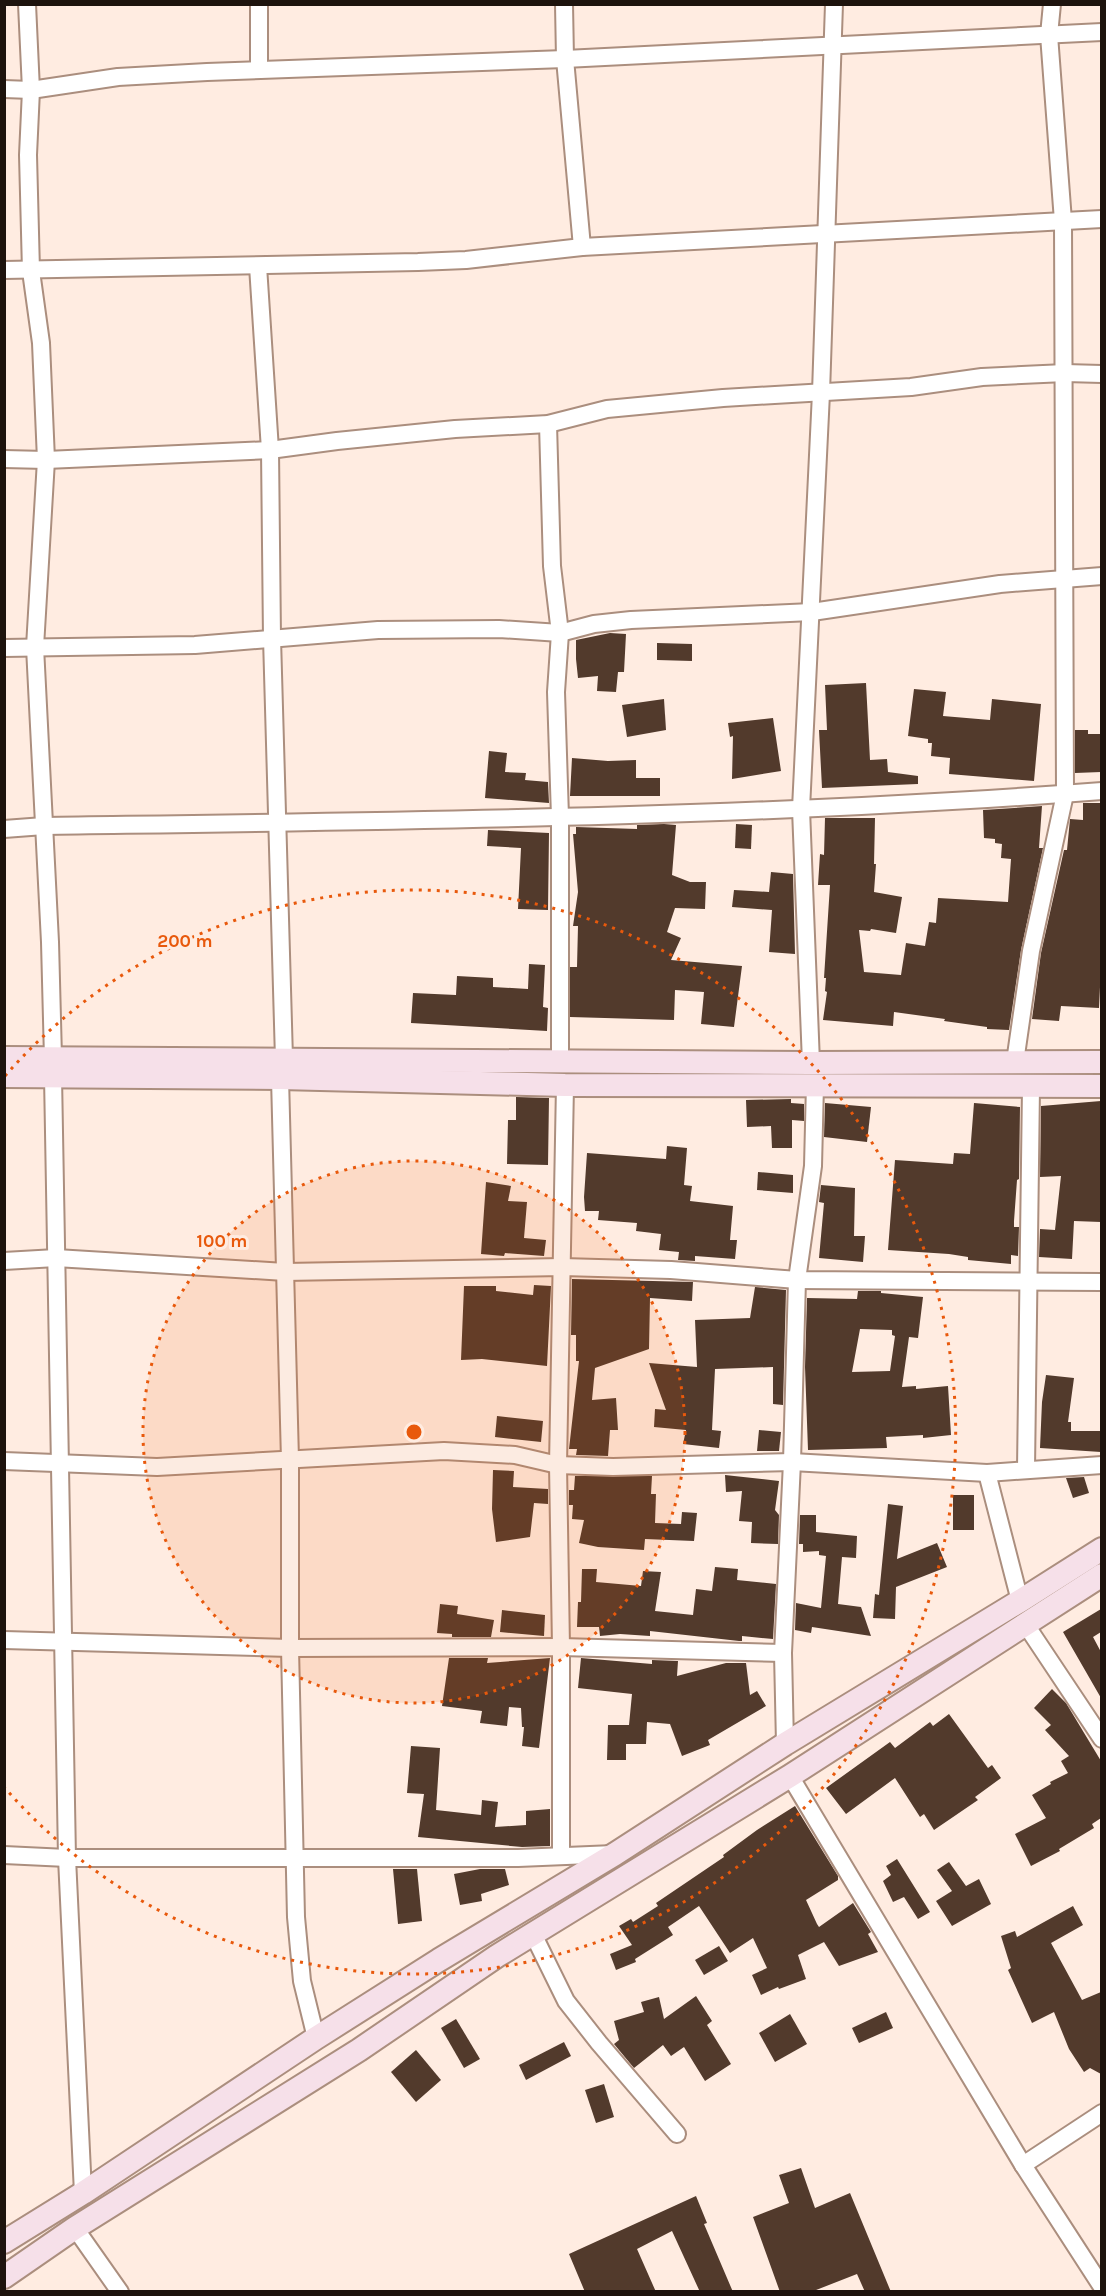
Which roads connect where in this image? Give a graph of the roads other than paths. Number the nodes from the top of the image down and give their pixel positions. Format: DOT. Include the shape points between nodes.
graph roads {
  1 [pos="27,4"];
  2 [pos="259,4"];
  3 [pos="564,4"];
  4 [pos="834,4"];
  5 [pos="1052,4"];
  6 [pos="1101,32"];
  7 [pos="1049,35"];
  8 [pos="833,45"];
  9 [pos="565,59"];
  10 [pos="259,70"];
  11 [pos="4,89"];
  12 [pos="32,90"];
  13 [pos="1101,219"];
  14 [pos="1063,221"];
  15 [pos="825,233"];
  16 [pos="582,247"];
  17 [pos="258,266"];
  18 [pos="4,270"];
  19 [pos="31,271"];
  20 [pos="1065,373"];
  21 [pos="1101,374"];
  22 [pos="821,393"];
  23 [pos="548,424"];
  24 [pos="270,450"];
  25 [pos="4,459"];
  26 [pos="46,460"];
  27 [pos="1101,576"];
  28 [pos="1065,579"];
  29 [pos="812,612"];
  30 [pos="560,633"];
  31 [pos="272,638"];
  32 [pos="35,647"];
  33 [pos="4,648"];
  34 [pos="1101,791"];
  35 [pos="1065,794"];
  36 [pos="801,809"];
  37 [pos="560,817"];
  38 [pos="277,823"];
  39 [pos="44,826"];
  40 [pos="4,829"];
  41 [pos="4,1058"];
  42 [pos="560,1062"];
  43 [pos="1015,1062"];
  44 [pos="1101,1062"];
  45 [pos="53,1067"];
  46 [pos="282,1069"];
  47 [pos="813,1074"];
  48 [pos="4,1076"];
  49 [pos="565,1084"];
  50 [pos="1101,1086"];
  51 [pos="1031,1087"];
  52 [pos="57,1258"];
  53 [pos="4,1261"];
  54 [pos="562,1267"];
  55 [pos="285,1272"];
  56 [pos="797,1280"];
  57 [pos="1101,1282"];
  58 [pos="1027,1283"];
  59 [pos="290,1460"];
  60 [pos="4,1461"];
  61 [pos="792,1462"];
  62 [pos="59,1465"];
  63 [pos="558,1465"];
  64 [pos="1101,1465"];
  65 [pos="1026,1469"];
  66 [pos="987,1473"];
  67 [pos="1101,1549"];
  68 [pos="1101,1575"];
  69 [pos="1020,1601"];
  70 [pos="1026,1625"];
  71 [pos="4,1640"];
  72 [pos="63,1642"];
  73 [pos="561,1647"];
  74 [pos="290,1648"];
  75 [pos="783,1653"];
  76 [pos="1101,1739"];
  77 [pos="785,1744"];
  78 [pos="790,1776"];
  79 [pos="615,1854"];
  80 [pos="4,1855"];
  81 [pos="561,1855"];
  82 [pos="295,1857"];
  83 [pos="67,1858"];
  84 [pos="533,1934"];
  85 [pos="316,2038"];
  86 [pos="1101,2113"];
  87 [pos="677,2134"];
  88 [pos="1023,2164"];
  89 [pos="83,2193"];
  90 [pos="75,2228"];
  91 [pos="4,2242"];
  92 [pos="4,2277"];
  93 [pos="1101,2287"];
  94 [pos="120,2292"];
  1 -- 12 [label="street"];
  2 -- 10 [label="street"];
  3 -- 9 [label="street"];
  4 -- 8 [label="street"];
  5 -- 7 [label="street"];
  6 -- 7 [label="street"];
  7 -- 8 [label="street"];
  7 -- 14 [label="street"];
  8 -- 9 [label="street"];
  8 -- 15 [label="street"];
  9 -- 10 [label="street"];
  9 -- 16 [label="street"];
  10 -- 12 [label="street" via="118,77"];
  11 -- 12 [label="street"];
  12 -- 19 [label="street" via="28,155"];
  13 -- 14 [label="street"];
  14 -- 15 [label="street"];
  14 -- 20 [label="street"];
  15 -- 16 [label="street"];
  15 -- 22 [label="street"];
  16 -- 17 [label="street" via="466,260"];
  17 -- 19 [label="street"];
  17 -- 24 [label="street"];
  18 -- 19 [label="street"];
  19 -- 26 [label="street" via="41,343"];
  20 -- 21 [label="street"];
  20 -- 22 [label="street"];
  20 -- 28 [label="street"];
  22 -- 23 [label="street" via="607,409"];
  22 -- 29 [label="street"];
  23 -- 24 [label="street" via="455,429"];
  23 -- 30 [label="street" via="552,566"];
  24 -- 26 [label="street"];
  24 -- 31 [label="street"];
  25 -- 26 [label="street"];
  26 -- 32 [label="street"];
  27 -- 28 [label="street"];
  28 -- 29 [label="street" via="1000,584"];
  28 -- 35 [label="street"];
  29 -- 30 [label="street" via="631,620"];
  29 -- 36 [label="street"];
  30 -- 31 [label="street" via="378,630"];
  30 -- 37 [label="street" via="556,692"];
  31 -- 32 [label="street" via="195,645"];
  31 -- 38 [label="street"];
  32 -- 33 [label="street"];
  32 -- 39 [label="street"];
  34 -- 35 [label="street"];
  35 -- 36 [label="street"];
  35 -- 43 [label="street" via="1030,951"];
  36 -- 37 [label="street"];
  36 -- 47 [label="street"];
  37 -- 38 [label="street"];
  37 -- 42 [label="street"];
  38 -- 39 [label="street"];
  38 -- 46 [label="street"];
  39 -- 40 [label="street"];
  39 -- 45 [label="street"];
  41 -- 45 [label="main road"];
  42 -- 46 [label="main road"];
  42 -- 47 [label="main road"];
  43 -- 44 [label="main road"];
  43 -- 47 [label="main road"];
  45 -- 46 [label="main road"];
  45 -- 48 [label="main road"];
  45 -- 52 [label="street"];
  46 -- 49 [label="main road"];
  46 -- 55 [label="street"];
  47 -- 49 [label="main road"];
  47 -- 51 [label="main road"];
  47 -- 56 [label="street" via="813,1166"];
  49 -- 54 [label="street"];
  50 -- 51 [label="main road"];
  51 -- 58 [label="street"];
  52 -- 53 [label="street"];
  52 -- 55 [label="street"];
  52 -- 62 [label="street"];
  54 -- 55 [label="street"];
  54 -- 56 [label="street" via="671,1270"];
  54 -- 63 [label="street"];
  55 -- 59 [label="street"];
  56 -- 58 [label="street"];
  56 -- 61 [label="street"];
  57 -- 58 [label="street"];
  58 -- 65 [label="street"];
  59 -- 62 [label="street" via="157,1467"];
  59 -- 63 [label="street" via="444,1451 514,1455"];
  59 -- 74 [label="street"];
  60 -- 62 [label="street"];
  61 -- 63 [label="street"];
  61 -- 66 [label="street"];
  61 -- 75 [label="street"];
  62 -- 72 [label="street"];
  63 -- 73 [label="street"];
  64 -- 65 [label="street"];
  65 -- 66 [label="street"];
  66 -- 69 [label="street"];
  67 -- 69 [label="main road"];
  68 -- 70 [label="main road"];
  69 -- 77 [label="main road"];
  70 -- 76 [label="street"];
  70 -- 78 [label="main road"];
  71 -- 72 [label="street"];
  72 -- 74 [label="street"];
  72 -- 83 [label="street"];
  73 -- 74 [label="street"];
  73 -- 75 [label="street"];
  73 -- 81 [label="street"];
  74 -- 82 [label="street"];
  75 -- 77 [label="street"];
  77 -- 79 [label="main road"];
  78 -- 84 [label="main road"];
  78 -- 88 [label="street"];
  79 -- 81 [label="street"];
  79 -- 85 [label="main road"];
  80 -- 83 [label="street"];
  81 -- 82 [label="street"];
  82 -- 83 [label="street"];
  82 -- 85 [label="street" via="302,1982"];
  83 -- 89 [label="street"];
  84 -- 87 [label="street" via="566,2001"];
  84 -- 90 [label="main road" via="359,2050"];
  85 -- 89 [label="main road"];
  86 -- 88 [label="street"];
  88 -- 93 [label="street"];
  89 -- 91 [label="main road"];
  90 -- 92 [label="main road"];
  90 -- 94 [label="street"];
}
